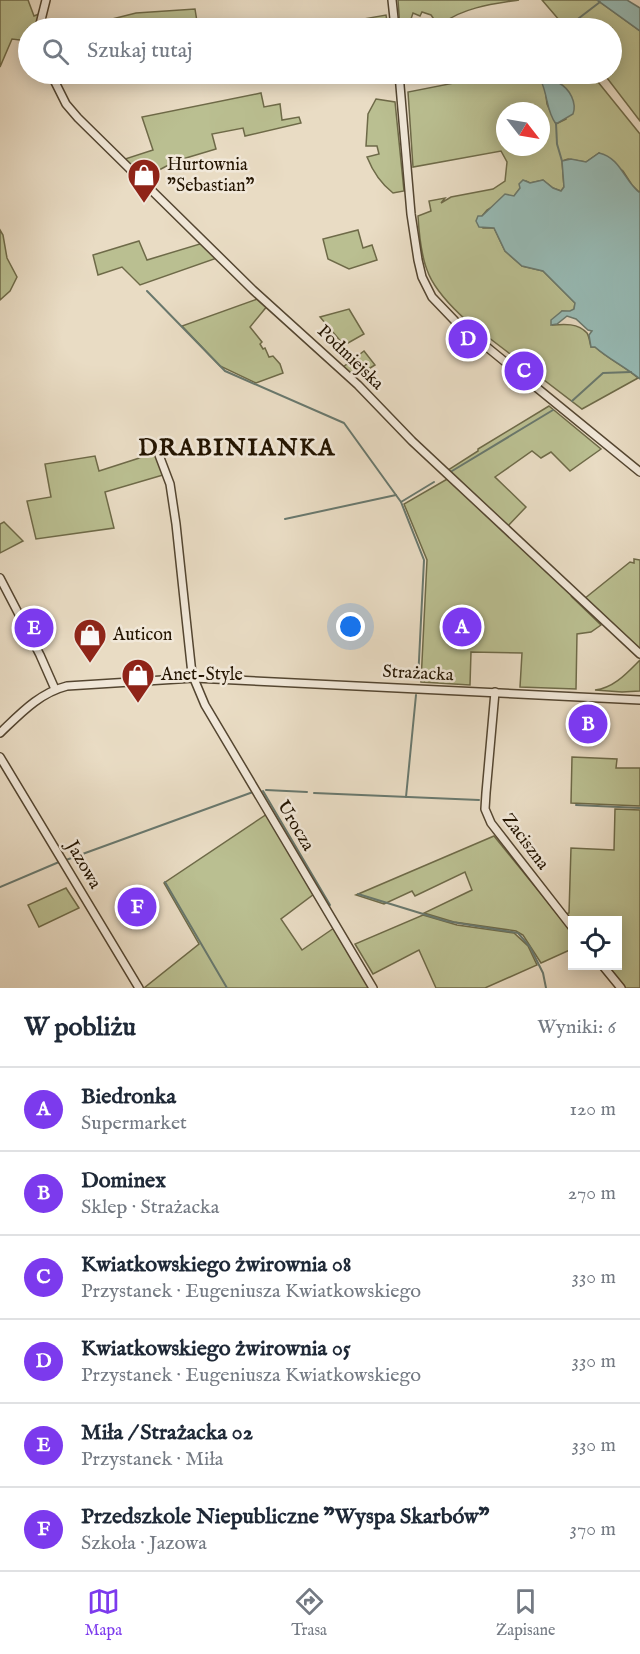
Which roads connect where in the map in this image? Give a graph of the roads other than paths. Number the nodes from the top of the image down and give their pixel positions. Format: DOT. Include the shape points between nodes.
graph roads {
  1 [pos="46,0"];
  2 [pos="392,0"];
  3 [pos="42,18"];
  4 [pos="394,18"];
  5 [pos="56,84"];
  6 [pos="400,84"];
  7 [pos="159,454"];
  8 [pos="640,472"];
  9 [pos="0,578"];
  10 [pos="640,654"];
  11 [pos="194,678"];
  12 [pos="55,690"];
  13 [pos="495,693"];
  14 [pos="640,700"];
  15 [pos="0,733"];
  16 [pos="0,757"];
  17 [pos="568,921"];
  18 [pos="606,970"];
  19 [pos="139,988"];
  20 [pos="373,988"];
  21 [pos="621,988"];
  1 -- 3 [label="street"];
  2 -- 4 [label="street"];
  5 -- 10 [label="street, Podmiejska" via="71,110 221,259"];
  6 -- 8 [label="street" via="413,230 422,277 432,297 455,321"];
  7 -- 11 [label="street" via="175,514"];
  9 -- 12 [label="street"];
  11 -- 12 [label="street, Strażacka"];
  11 -- 13 [label="street, Strażacka"];
  11 -- 20 [label="street, Urocza" via="205,705"];
  12 -- 15 [label="street, Strażacka" via="39,698"];
  13 -- 14 [label="street, Strażacka"];
  13 -- 17 [label="street, Zaciszna" via="485,809 501,837"];
  16 -- 19 [label="street, Jazowa"];
  18 -- 21 [label="street"];
}
